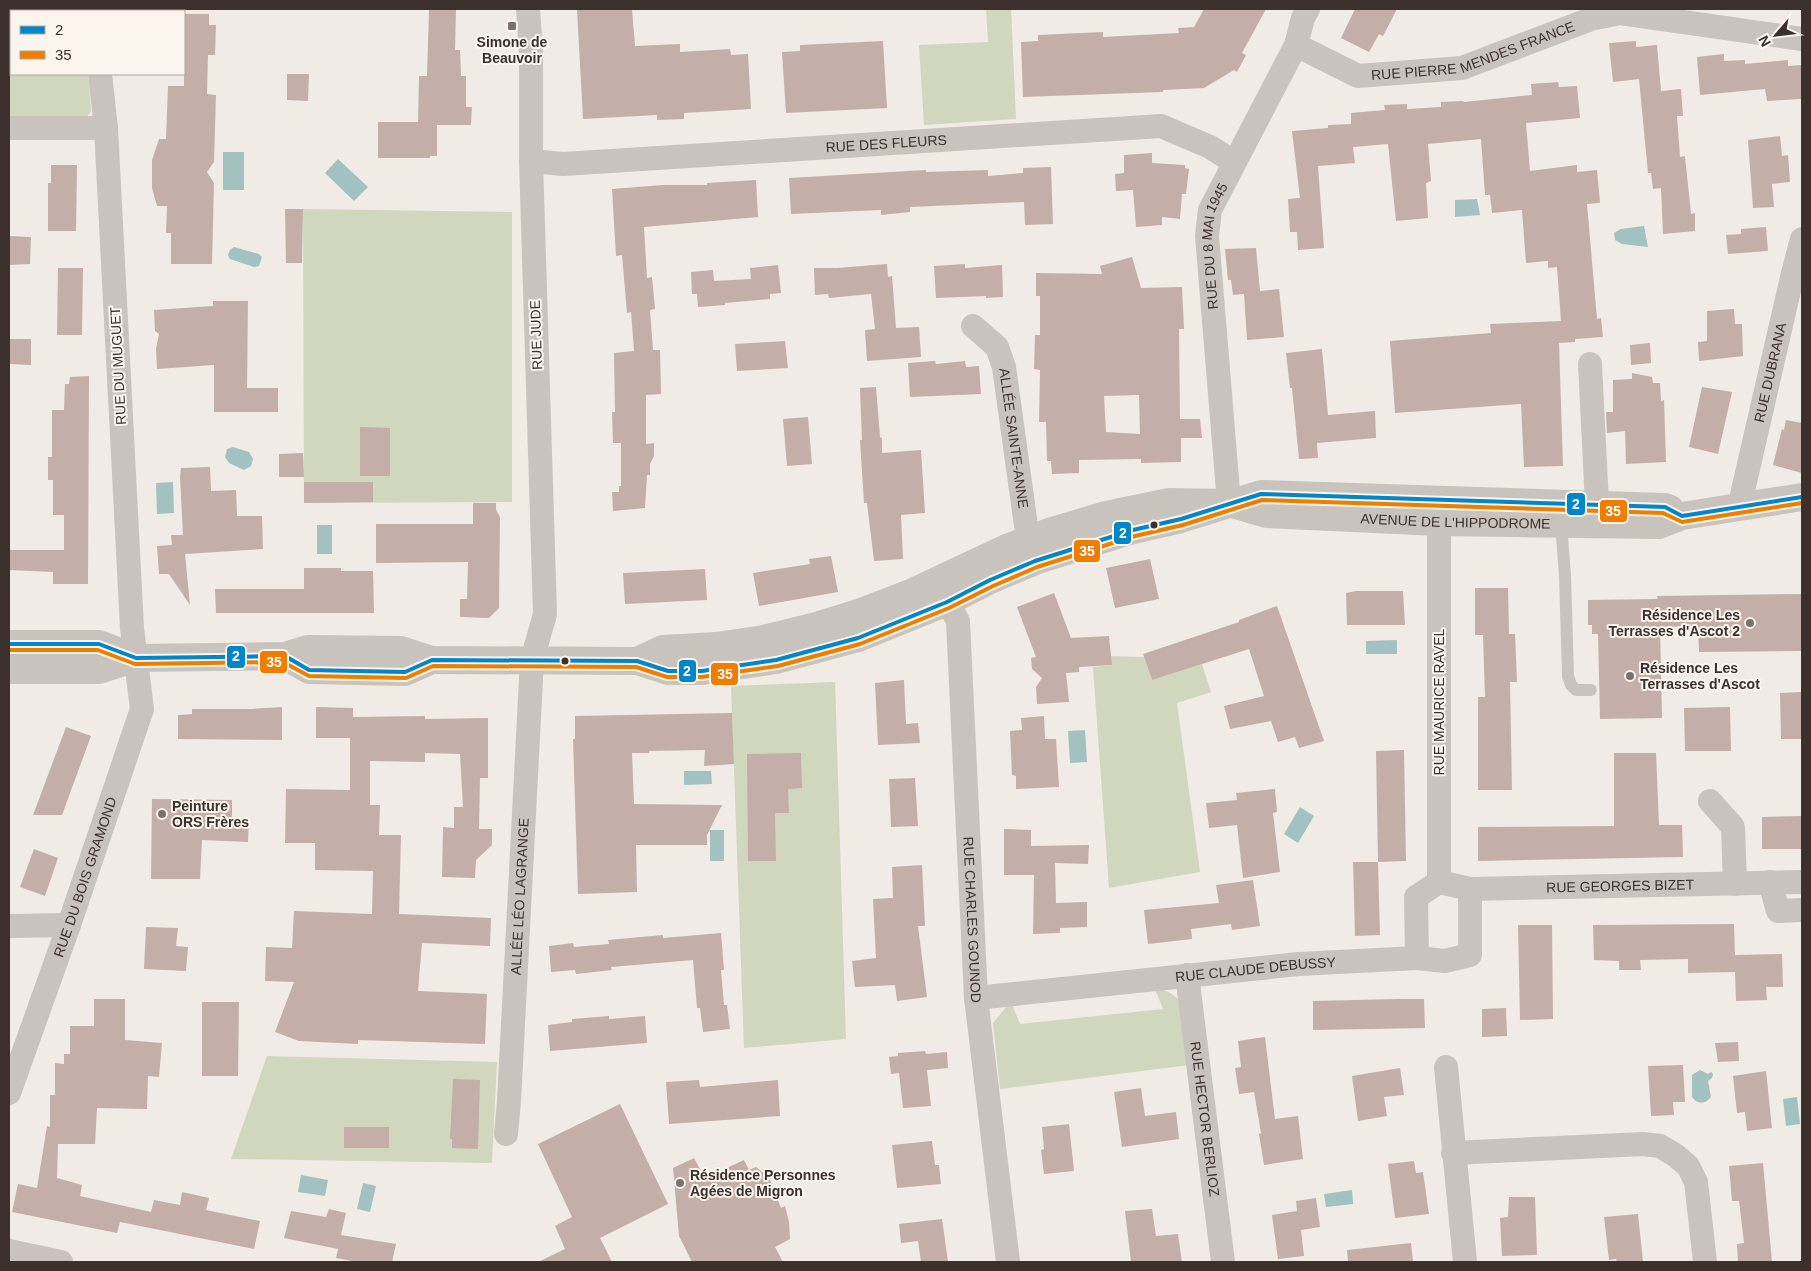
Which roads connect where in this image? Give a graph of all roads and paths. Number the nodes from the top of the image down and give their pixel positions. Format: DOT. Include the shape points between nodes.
graph roads {
  1 [pos="528,9"];
  2 [pos="1308,9"];
  3 [pos="1802,39"];
  4 [pos="1296,45"];
  5 [pos="100,75"];
  6 [pos="9,128"];
  7 [pos="106,128"];
  8 [pos="531,161"];
  9 [pos="1234,162"];
  10 [pos="1802,239"];
  11 [pos="973,326"];
  12 [pos="1590,364"];
  13 [pos="1802,497"];
  14 [pos="1229,503"];
  15 [pos="1597,504"];
  16 [pos="1739,508"];
  17 [pos="1682,516"];
  18 [pos="1439,522"];
  19 [pos="1561,524"];
  20 [pos="1031,551"];
  21 [pos="942,591"];
  22 [pos="9,644"];
  23 [pos="136,658"];
  24 [pos="532,660"];
  25 [pos="9,670"];
  26 [pos="1592,690"];
  27 [pos="1710,801"];
  28 [pos="1440,882"];
  29 [pos="1770,882"];
  30 [pos="1802,882"];
  31 [pos="1735,884"];
  32 [pos="1470,889"];
  33 [pos="1802,910"];
  34 [pos="69,925"];
  35 [pos="9,926"];
  36 [pos="1417,958"];
  37 [pos="1187,975"];
  38 [pos="976,998"];
  39 [pos="1446,1067"];
  40 [pos="9,1093"];
  41 [pos="506,1134"];
  42 [pos="1453,1153"];
  43 [pos="9,1250"];
  44 [pos="61,1262"];
  45 [pos="1008,1262"];
  46 [pos="1223,1262"];
  47 [pos="1465,1262"];
  48 [pos="1705,1262"];
  1 -- 8 [label="street, RUE JUDE"];
  2 -- 4 [label="street, RUE DU 8 MAI 1945"];
  3 -- 4 [label="street, RUE PIERRE MENDES FRANCE" via="1620,13 1591,19 1462,68 1358,76"];
  4 -- 9 [label="street, RUE DU 8 MAI 1945"];
  5 -- 7 [label="street, RUE DU MUGUET"];
  6 -- 7 [label="street"];
  7 -- 23 [label="street, RUE DU MUGUET"];
  8 -- 9 [label="street, RUE DES FLEURS" via="563,164 1161,126"];
  8 -- 24 [label="street, RUE JUDE" via="545,614"];
  9 -- 14 [label="street, RUE DU 8 MAI 1945" via="1210,210 1207,236"];
  10 -- 16 [label="street, RUE DUBRANA"];
  11 -- 20 [label="street, ALLÉE SAINTE-ANNE" via="997,347 1004,367"];
  12 -- 15 [label="street"];
  13 -- 16 [label="street, AVENUE DE L'HIPPODROME"];
  14 -- 15 [label="street, AVENUE DE L'HIPPODROME" via="1261,494"];
  14 -- 18 [label="street, AVENUE DE L'HIPPODROME" via="1267,514"];
  14 -- 20 [label="street, AVENUE DE L'HIPPODROME" via="1181,519"];
  15 -- 17 [label="street, AVENUE DE L'HIPPODROME" via="1665,507"];
  16 -- 17 [label="street, AVENUE DE L'HIPPODROME"];
  17 -- 19 [label="street, AVENUE DE L'HIPPODROME" via="1659,525"];
  18 -- 19 [label="street, AVENUE DE L'HIPPODROME"];
  18 -- 28 [label="street, RUE MAURICE RAVEL"];
  19 -- 26 [label="lane" via="1568,676 1576,690"];
  20 -- 21 [label="street, AVENUE DE L'HIPPODROME" via="990,580"];
  21 -- 24 [label="street, AVENUE DE L'HIPPODROME" via="858,638 776,660 702,671 668,671 637,661"];
  21 -- 38 [label="street, RUE CHARLES GOUNOD" via="958,621"];
  22 -- 23 [label="street" via="99,644"];
  23 -- 24 [label="street, AVENUE DE L'HIPPODROME" via="285,656 309,670 405,672 432,660"];
  23 -- 25 [label="street" via="99,670"];
  23 -- 34 [label="street, RUE DU BOIS GRAMOND" via="142,709"];
  24 -- 41 [label="street, ALLÉE LÉO LAGRANGE"];
  27 -- 31 [label="street" via="1733,827"];
  28 -- 32 [label="street"];
  28 -- 36 [label="street" via="1416,897"];
  29 -- 30 [label="street, RUE GEORGES BIZET"];
  29 -- 31 [label="street, RUE GEORGES BIZET"];
  29 -- 33 [label="street" via="1778,911"];
  31 -- 32 [label="street, RUE GEORGES BIZET"];
  32 -- 36 [label="street, RUE CLAUDE DEBUSSY" via="1470,955 1444,961"];
  34 -- 35 [label="street"];
  34 -- 40 [label="street, RUE DU BOIS GRAMOND"];
  36 -- 37 [label="street, RUE CLAUDE DEBUSSY" via="1299,964"];
  37 -- 38 [label="street, RUE CLAUDE DEBUSSY"];
  37 -- 46 [label="street, RUE HECTOR BERLIOZ"];
  38 -- 45 [label="street, RUE CHARLES GOUNOD"];
  39 -- 42 [label="street"];
  42 -- 47 [label="street"];
  42 -- 48 [label="street" via="1643,1144 1660,1146 1688,1166 1696,1182"];
  43 -- 44 [label="street"];
}
